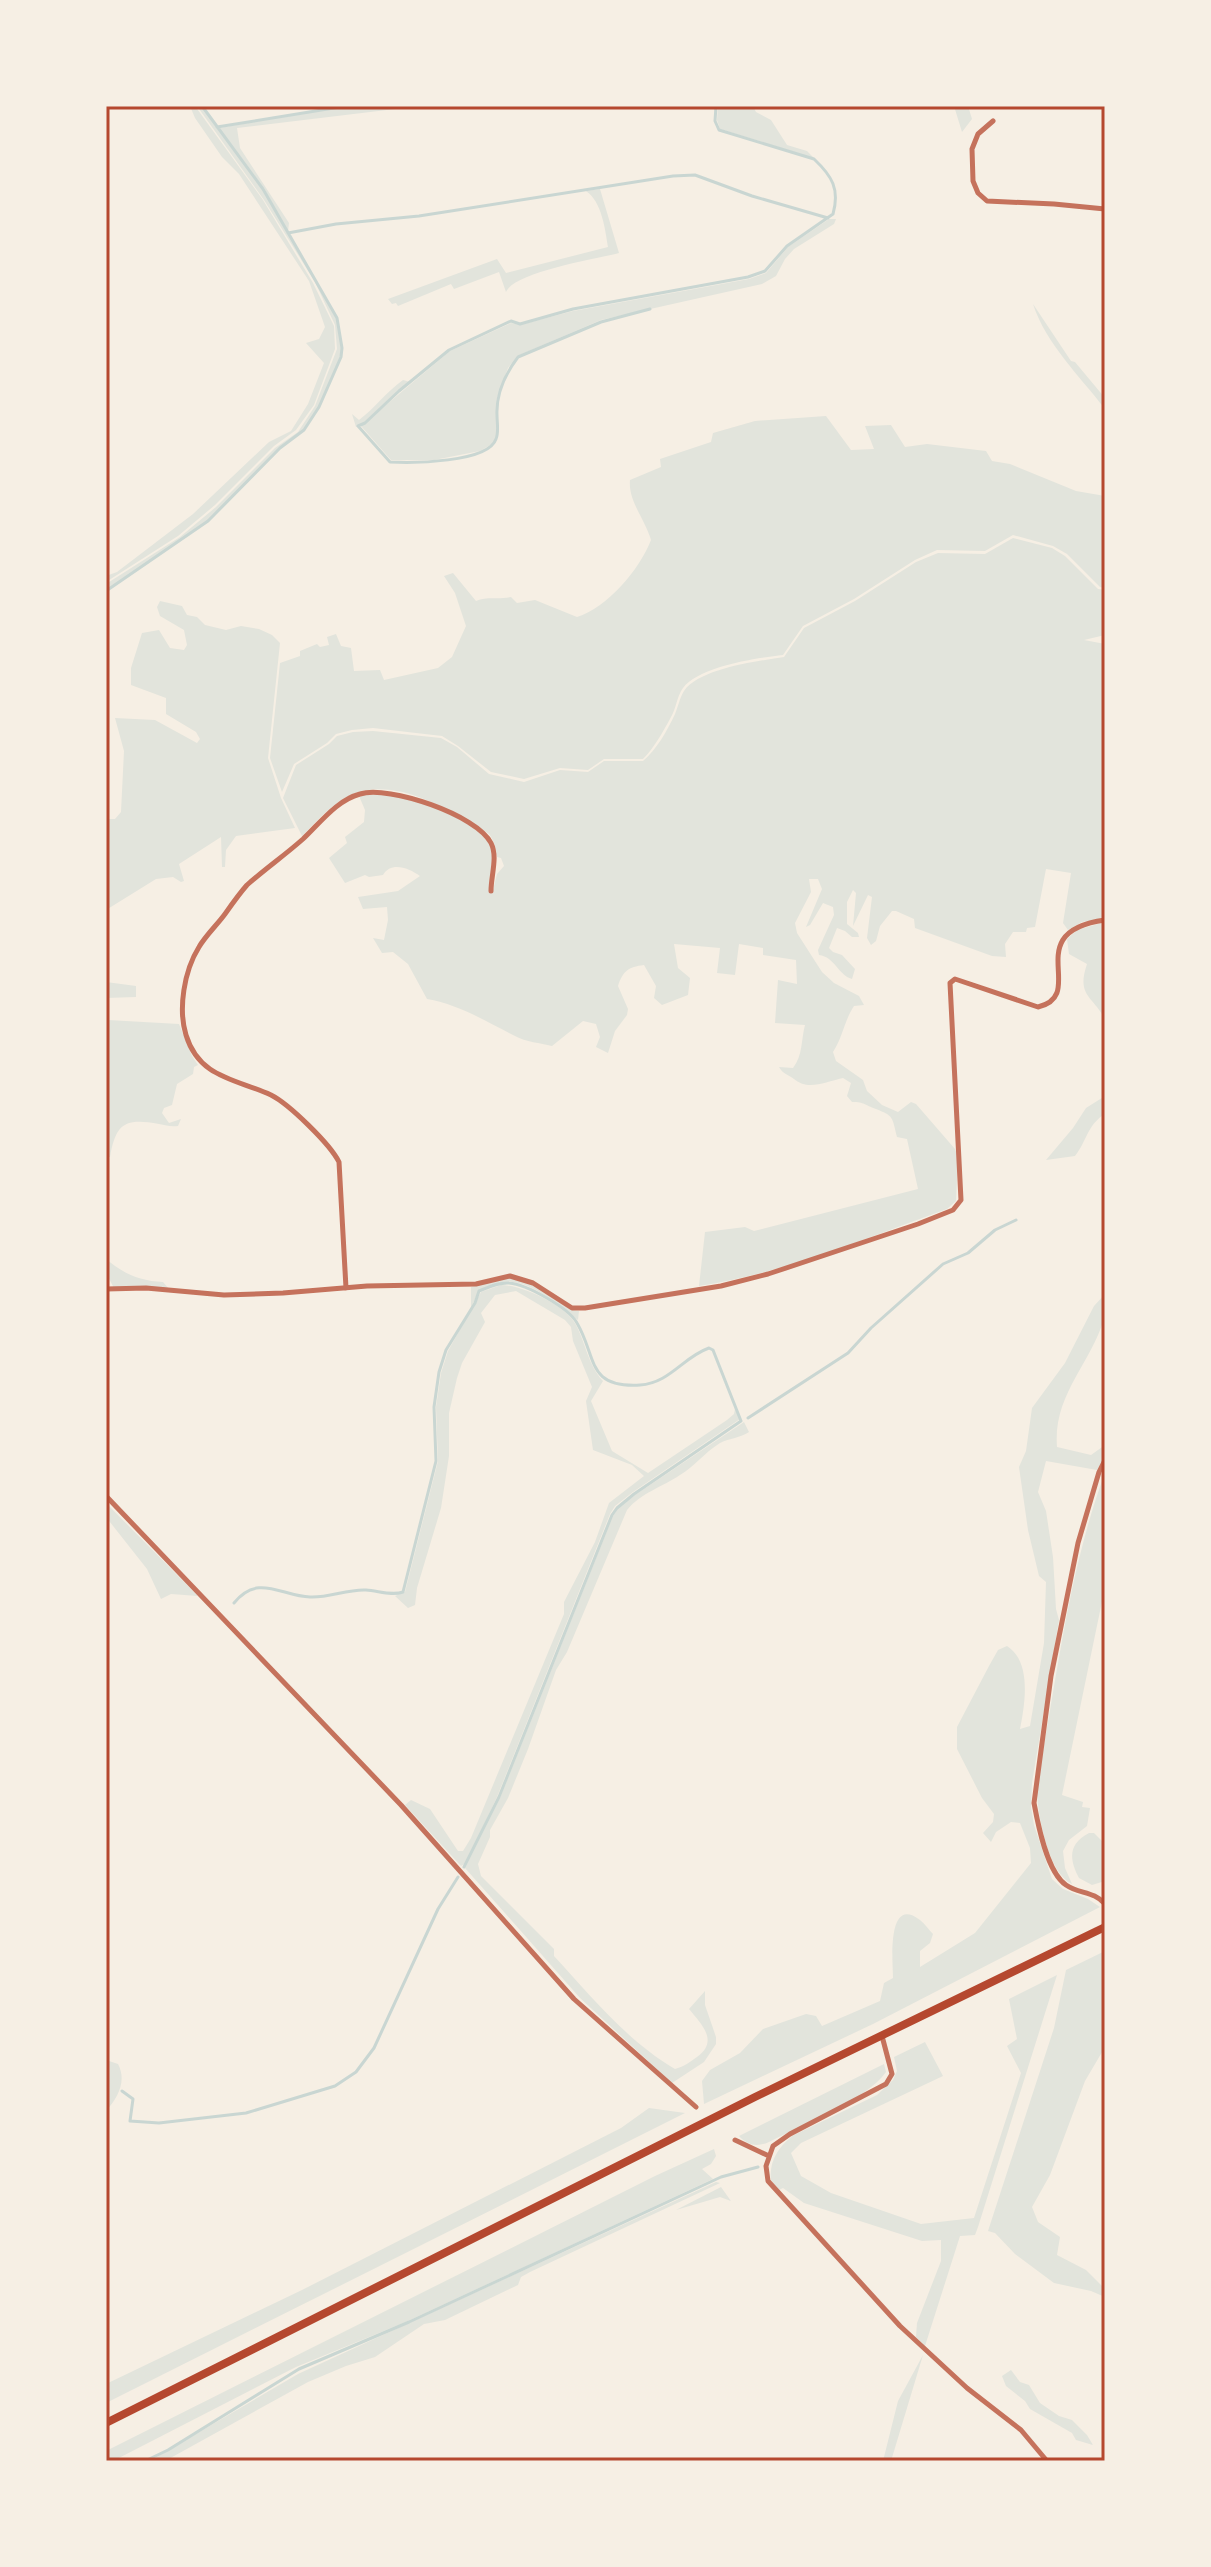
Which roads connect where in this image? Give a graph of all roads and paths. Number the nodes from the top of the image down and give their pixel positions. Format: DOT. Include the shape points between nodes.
graph roads {
  1 [pos="993,121"];
  2 [pos="1105,209"];
  3 [pos="491,891"];
  4 [pos="1105,920"];
  5 [pos="346,1288"];
  6 [pos="106,1289"];
  7 [pos="1105,1460"];
  8 [pos="106,1496"];
  9 [pos="1105,1904"];
  10 [pos="1105,1927"];
  11 [pos="882,2036"];
  12 [pos="696,2107"];
  13 [pos="735,2140"];
  14 [pos="769,2156"];
  15 [pos="106,2423"];
  16 [pos="1047,2461"];
  1 -- 2 [label="street" via="978,134 972,149 973,181 987,201"];
  3 -- 5 [label="street" via="494,856 482,832 411,797 380,791 359,794 329,813 246,887 197,949 183,1002 187,1037 198,1061 272,1096 333,1150 339,1162"];
  4 -- 5 [label="street" via="1080,926 1060,940 1060,988 1050,1005 1038,1007 955,979 950,983 961,1184 961,1200 953,1210 768,1274 585,1308 572,1308 533,1283 510,1276 467,1285"];
  5 -- 6 [label="street" via="224,1295"];
  7 -- 9 [label="street" via="1078,1543 1051,1676 1034,1803 1055,1874 1066,1886 1098,1896"];
  8 -- 12 [label="street" via="401,1805 574,1999"];
  10 -- 11 [label="highway"];
  11 -- 14 [label="street" via="892,2074 886,2084 790,2134 773,2146"];
  11 -- 15 [label="highway"];
  13 -- 14 [label="street"];
  14 -- 16 [label="street" via="768,2181 777,2192 900,2326 1021,2430"];
}
